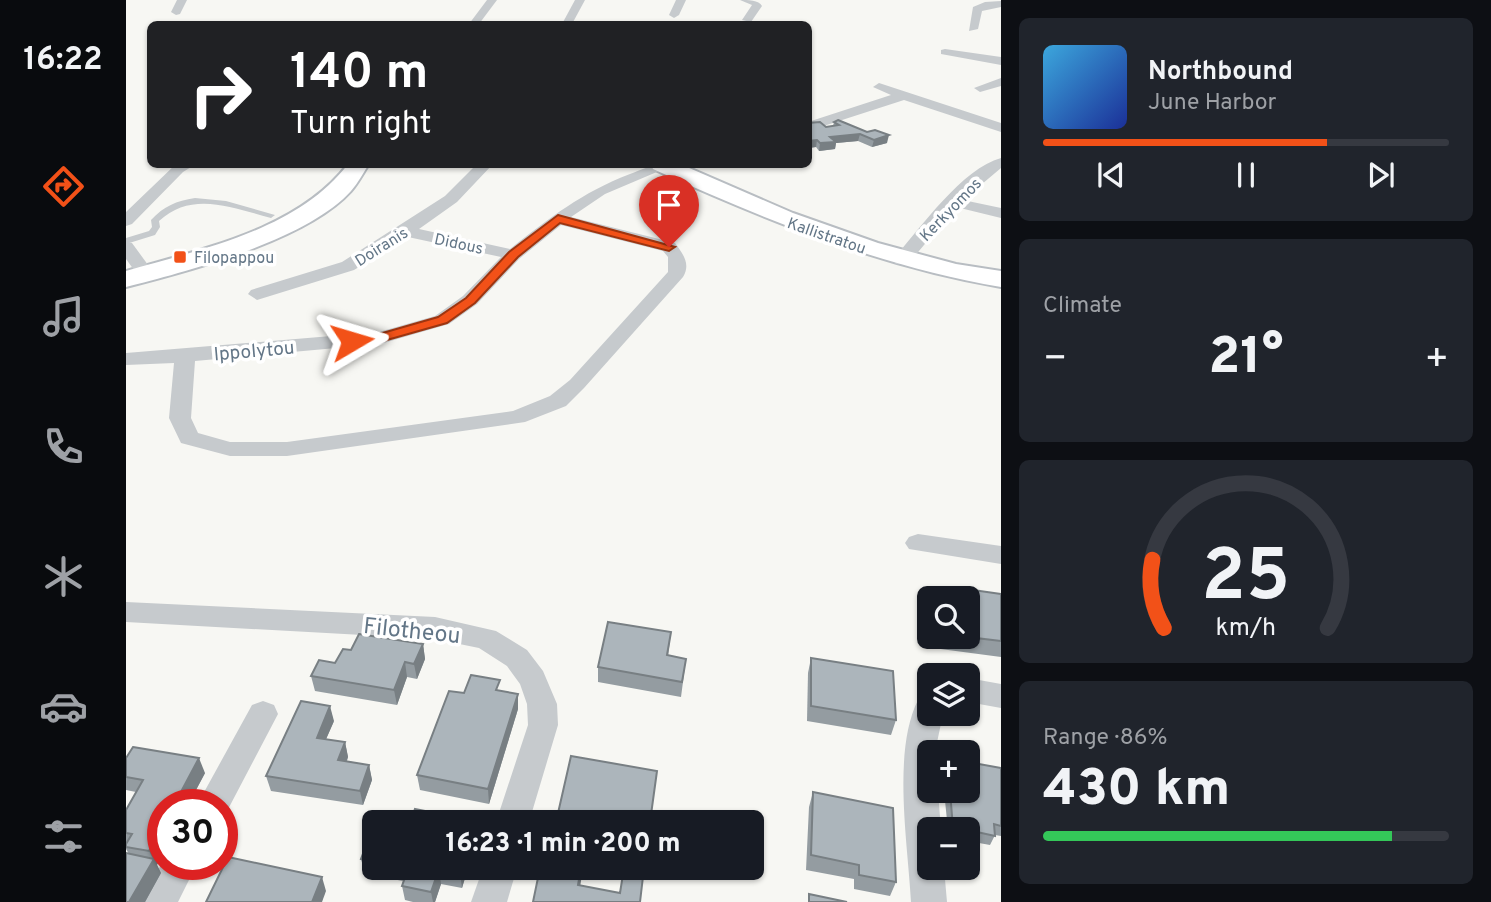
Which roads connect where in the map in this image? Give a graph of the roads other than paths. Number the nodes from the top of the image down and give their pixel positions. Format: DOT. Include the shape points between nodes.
graph roads {
  1 [pos="182,0"];
  2 [pos="492,0"];
  3 [pos="580,0"];
  4 [pos="681,0"];
  5 [pos="745,0"];
  6 [pos="1001,4"];
  7 [pos="176,12"];
  8 [pos="674,15"];
  9 [pos="747,20"];
  10 [pos="476,21"];
  11 [pos="569,21"];
  12 [pos="973,29"];
  13 [pos="945,52"];
  14 [pos="1001,61"];
  15 [pos="1001,82"];
  16 [pos="879,87"];
  17 [pos="980,89"];
  18 [pos="902,96"];
  19 [pos="812,126"];
  20 [pos="1001,128"];
  21 [pos="1001,162"];
  22 [pos="180,168"];
  23 [pos="357,168"];
  24 [pos="482,168"];
  25 [pos="656,168"];
  26 [pos="670,168"];
  27 [pos="953,202"];
  28 [pos="1001,213"];
  29 [pos="271,215"];
  30 [pos="558,219"];
  31 [pos="126,221"];
  32 [pos="405,231"];
  33 [pos="126,241"];
  34 [pos="126,247"];
  35 [pos="513,255"];
  36 [pos="902,260"];
  37 [pos="136,276"];
  38 [pos="1001,279"];
  39 [pos="257,294"];
  40 [pos="185,356"];
  41 [pos="126,359"];
  42 [pos="918,543"];
  43 [pos="1001,555"];
  44 [pos="126,612"];
  45 [pos="980,692"];
  46 [pos="1001,696"];
  47 [pos="263,715"];
  48 [pos="925,726"];
  49 [pos="222,789"];
  50 [pos="517,810"];
  51 [pos="171,880"];
  52 [pos="495,880"];
  53 [pos="159,902"];
  54 [pos="489,902"];
  55 [pos="929,902"];
  1 -- 7 [label="street"];
  2 -- 10 [label="street"];
  3 -- 11 [label="street"];
  4 -- 8 [label="street"];
  5 -- 9 [label="street" via="757,6"];
  6 -- 12 [label="street" via="977,9"];
  13 -- 14 [label="street"];
  15 -- 17 [label="street"];
  16 -- 18 [label="street"];
  18 -- 19 [label="street"];
  18 -- 20 [label="street"];
  21 -- 27 [label="street, Kerkyomos"];
  22 -- 31 [label="street"];
  23 -- 37 [label="street" via="330,198 294,220 241,243"];
  24 -- 32 [label="street, Doiranis" via="451,199"];
  25 -- 30 [label="street, Ippolytou" via="600,191"];
  26 -- 36 [label="street, Kallistratou" via="781,219"];
  27 -- 28 [label="street"];
  27 -- 36 [label="street, Kerkyomos"];
  29 -- 33 [label="lane" via="190,200 160,213 152,233"];
  30 -- 35 [label="street, Ippolytou"];
  30 -- 40 [label="street" via="669,247 677,257 677,273 577,384 558,401 517,417 287,449 230,449 189,438 180,418"];
  32 -- 35 [label="street, Didous"];
  32 -- 39 [label="street, Doiranis" via="348,266"];
  34 -- 37 [label="street"];
  35 -- 40 [label="street, Ippolytou" via="470,300 442,320 380,338"];
  36 -- 38 [label="street, Kallistratou"];
  40 -- 41 [label="street, Ippolytou"];
  42 -- 43 [label="street"];
  44 -- 50 [label="street, Filotheou" via="435,628 486,639 517,658 533,679 542,704 543,725"];
  45 -- 46 [label="street"];
  47 -- 49 [label="street"];
  48 -- 55 [label="street" via="919,755"];
  51 -- 53 [label="street"];
  52 -- 54 [label="street"];
}
